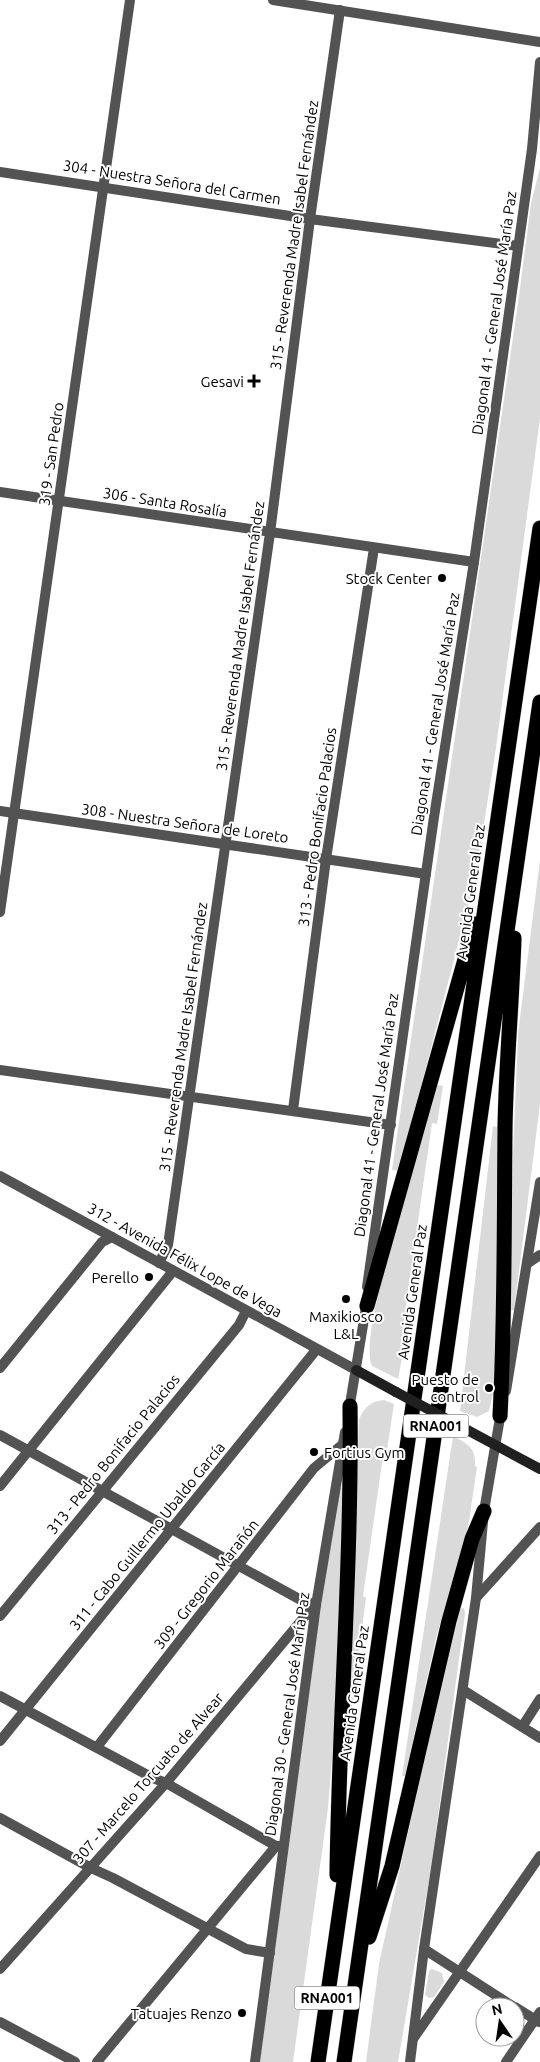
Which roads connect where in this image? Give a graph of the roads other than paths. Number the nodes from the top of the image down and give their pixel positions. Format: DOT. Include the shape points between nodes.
graph roads {
  1 [pos="130,0"];
  2 [pos="273,0"];
  3 [pos="340,10"];
  4 [pos="540,42"];
  5 [pos="540,62"];
  6 [pos="540,131"];
  7 [pos="532,148"];
  8 [pos="0,172"];
  9 [pos="104,186"];
  10 [pos="310,219"];
  11 [pos="518,246"];
  12 [pos="0,492"];
  13 [pos="59,501"];
  14 [pos="540,528"];
  15 [pos="270,533"];
  16 [pos="374,548"];
  17 [pos="474,562"];
  18 [pos="540,702"];
  19 [pos="0,811"];
  20 [pos="14,813"];
  21 [pos="224,845"];
  22 [pos="326,859"];
  23 [pos="490,872"];
  24 [pos="426,874"];
  25 [pos="515,874"];
  26 [pos="0,912"];
  27 [pos="0,1070"];
  28 [pos="190,1095"];
  29 [pos="293,1110"];
  30 [pos="391,1125"];
  31 [pos="0,1176"];
  32 [pos="540,1182"];
  33 [pos="112,1237"];
  34 [pos="540,1255"];
  35 [pos="159,1263"];
  36 [pos="528,1263"];
  37 [pos="173,1271"];
  38 [pos="367,1306"];
  39 [pos="246,1311"];
  40 [pos="316,1350"];
  41 [pos="0,1368"];
  42 [pos="356,1370"];
  43 [pos="350,1406"];
  44 [pos="500,1416"];
  45 [pos="0,1435"];
  46 [pos="343,1444"];
  47 [pos="494,1445"];
  48 [pos="29,1450"];
  49 [pos="540,1469"];
  50 [pos="0,1486"];
  51 [pos="103,1490"];
  52 [pos="484,1511"];
  53 [pos="540,1527"];
  54 [pos="174,1528"];
  55 [pos="241,1565"];
  56 [pos="476,1598"];
  57 [pos="316,1605"];
  58 [pos="0,1616"];
  59 [pos="463,1690"];
  60 [pos="0,1696"];
  61 [pos="540,1700"];
  62 [pos="25,1710"];
  63 [pos="522,1727"];
  64 [pos="540,1738"];
  65 [pos="0,1741"];
  66 [pos="97,1748"];
  67 [pos="166,1783"];
  68 [pos="0,1818"];
  69 [pos="280,1846"];
  70 [pos="540,1856"];
  71 [pos="91,1868"];
  72 [pos="208,1928"];
  73 [pos="336,1935"];
  74 [pos="424,1949"];
  75 [pos="270,1952"];
  76 [pos="0,1969"];
  77 [pos="458,1972"];
  78 [pos="356,1977"];
  79 [pos="499,1997"];
  80 [pos="525,2012"];
  81 [pos="538,2018"];
  82 [pos="0,2022"];
  83 [pos="414,2039"];
  84 [pos="75,2062"];
  85 [pos="98,2062"];
  86 [pos="255,2062"];
  87 [pos="318,2062"];
  88 [pos="344,2062"];
  89 [pos="410,2062"];
  90 [pos="506,2062"];
  1 -- 9 [label="street, 319 - San Pedro"];
  2 -- 3 [label="street"];
  3 -- 4 [label="street"];
  3 -- 10 [label="street, 315 - Reverenda Madre Isabel Fernández"];
  5 -- 7 [label="street, Diagonal 41 - General José María Paz"];
  6 -- 7 [label="street"];
  7 -- 11 [label="street, Diagonal 41 - General José María Paz"];
  8 -- 9 [label="street, 304 - Nuestra Señora del Carmen"];
  9 -- 10 [label="street, 304 - Nuestra Señora del Carmen"];
  9 -- 13 [label="street, 319 - San Pedro"];
  10 -- 11 [label="street, 304 - Nuestra Señora del Carmen"];
  10 -- 15 [label="street, 315 - Reverenda Madre Isabel Fernández"];
  11 -- 17 [label="street, Diagonal 41 - General José María Paz"];
  12 -- 13 [label="street, 306 - Santa Rosalía"];
  13 -- 15 [label="street, 306 - Santa Rosalía"];
  13 -- 20 [label="street, 319 - San Pedro"];
  14 -- 23 [label="highway, Avenida General Paz / RNA001"];
  15 -- 16 [label="street, 306 - Santa Rosalía"];
  15 -- 21 [label="street, 315 - Reverenda Madre Isabel Fernández"];
  16 -- 17 [label="street, 306 - Santa Rosalía"];
  16 -- 22 [label="street, 313 - Pedro Bonifacio Palacios"];
  17 -- 24 [label="street, Diagonal 41 - General José María Paz"];
  18 -- 25 [label="highway, RNA001"];
  19 -- 20 [label="street, 308 - Nuestra Señora de Loreto"];
  20 -- 21 [label="street, 308 - Nuestra Señora de Loreto"];
  20 -- 26 [label="street, 319 - San Pedro"];
  21 -- 22 [label="street, 308 - Nuestra Señora de Loreto"];
  21 -- 28 [label="street, 315 - Reverenda Madre Isabel Fernández"];
  22 -- 24 [label="street, 308 - Nuestra Señora de Loreto"];
  22 -- 29 [label="street, 313 - Pedro Bonifacio Palacios"];
  23 -- 38 [label="highway"];
  23 -- 73 [label="highway, Avenida General Paz / RNA001"];
  24 -- 30 [label="street, Diagonal 41 - General José María Paz"];
  25 -- 44 [label="highway" via="505,1128"];
  25 -- 78 [label="highway, RNA001"];
  27 -- 28 [label="street"];
  28 -- 29 [label="street"];
  28 -- 35 [label="street, 315 - Reverenda Madre Isabel Fernández" via="168,1245"];
  29 -- 30 [label="street"];
  30 -- 38 [label="street, Diagonal 41 - General José María Paz" via="368,1274"];
  31 -- 33 [label="street, 312 - Avenida Félix Lope de Vega"];
  32 -- 36 [label="street"];
  33 -- 35 [label="street, 312 - Avenida Félix Lope de Vega"];
  33 -- 41 [label="street" via="102,1242"];
  34 -- 36 [label="street"];
  35 -- 37 [label="street, 312 - Avenida Félix Lope de Vega"];
  36 -- 44 [label="street" via="512,1366"];
  37 -- 39 [label="street, 312 - Avenida Félix Lope de Vega"];
  37 -- 48 [label="street"];
  38 -- 42 [label="street, Diagonal 41 - General José María Paz"];
  39 -- 40 [label="street, 312 - Avenida Félix Lope de Vega"];
  39 -- 51 [label="street, 313 - Pedro Bonifacio Palacios" via="239,1325"];
  40 -- 42 [label="street, 312 - Avenida Félix Lope de Vega"];
  40 -- 54 [label="street, 311 - Cabo Guillermo Ubaldo García"];
  42 -- 43 [label="street, Diagonal 30 - General José María Paz"];
  42 -- 47 [label="main road, bridge"];
  43 -- 46 [label="street, Diagonal 30 - General José María Paz"];
  43 -- 73 [label="highway"];
  44 -- 47 [label="street"];
  45 -- 48 [label="street"];
  46 -- 55 [label="street, 309 - Gregorio Marañón" via="314,1468"];
  46 -- 57 [label="street, Diagonal 30 - General José María Paz"];
  47 -- 49 [label="main road"];
  47 -- 52 [label="street"];
  48 -- 50 [label="street"];
  48 -- 51 [label="street"];
  51 -- 54 [label="street"];
  51 -- 58 [label="street, 313 - Pedro Bonifacio Palacios"];
  52 -- 56 [label="street"];
  52 -- 78 [label="highway" via="472,1538 449,1621 392,1866"];
  53 -- 56 [label="street"];
  54 -- 55 [label="street"];
  54 -- 62 [label="street, 311 - Cabo Guillermo Ubaldo García"];
  55 -- 57 [label="street" via="301,1600"];
  55 -- 66 [label="street, 309 - Gregorio Marañón"];
  56 -- 59 [label="street"];
  57 -- 67 [label="street, 307 - Marcelo Torcuato de Alvear"];
  57 -- 69 [label="street, Diagonal 30 - General José María Paz"];
  59 -- 63 [label="street"];
  59 -- 74 [label="street"];
  60 -- 62 [label="street"];
  61 -- 63 [label="street"];
  62 -- 65 [label="street, 311 - Cabo Guillermo Ubaldo García"];
  62 -- 66 [label="street"];
  63 -- 64 [label="street"];
  66 -- 67 [label="street"];
  67 -- 69 [label="street"];
  67 -- 71 [label="street, 307 - Marcelo Torcuato de Alvear"];
  68 -- 71 [label="street"];
  69 -- 72 [label="street"];
  69 -- 75 [label="street, Diagonal 30 - General José María Paz"];
  70 -- 77 [label="street"];
  71 -- 72 [label="street"];
  71 -- 76 [label="street, 307 - Marcelo Torcuato de Alvear"];
  72 -- 75 [label="street" via="246,1949"];
  72 -- 85 [label="street"];
  73 -- 87 [label="highway, Avenida General Paz / RNA001"];
  74 -- 77 [label="street"];
  74 -- 83 [label="street"];
  75 -- 86 [label="street, Diagonal 30 - General José María Paz"];
  77 -- 79 [label="street"];
  77 -- 83 [label="street"];
  78 -- 88 [label="highway, RNA001"];
  80 -- 81 [label="street"];
  81 -- 90 [label="street"];
  82 -- 84 [label="street"];
  83 -- 89 [label="street"];
}
